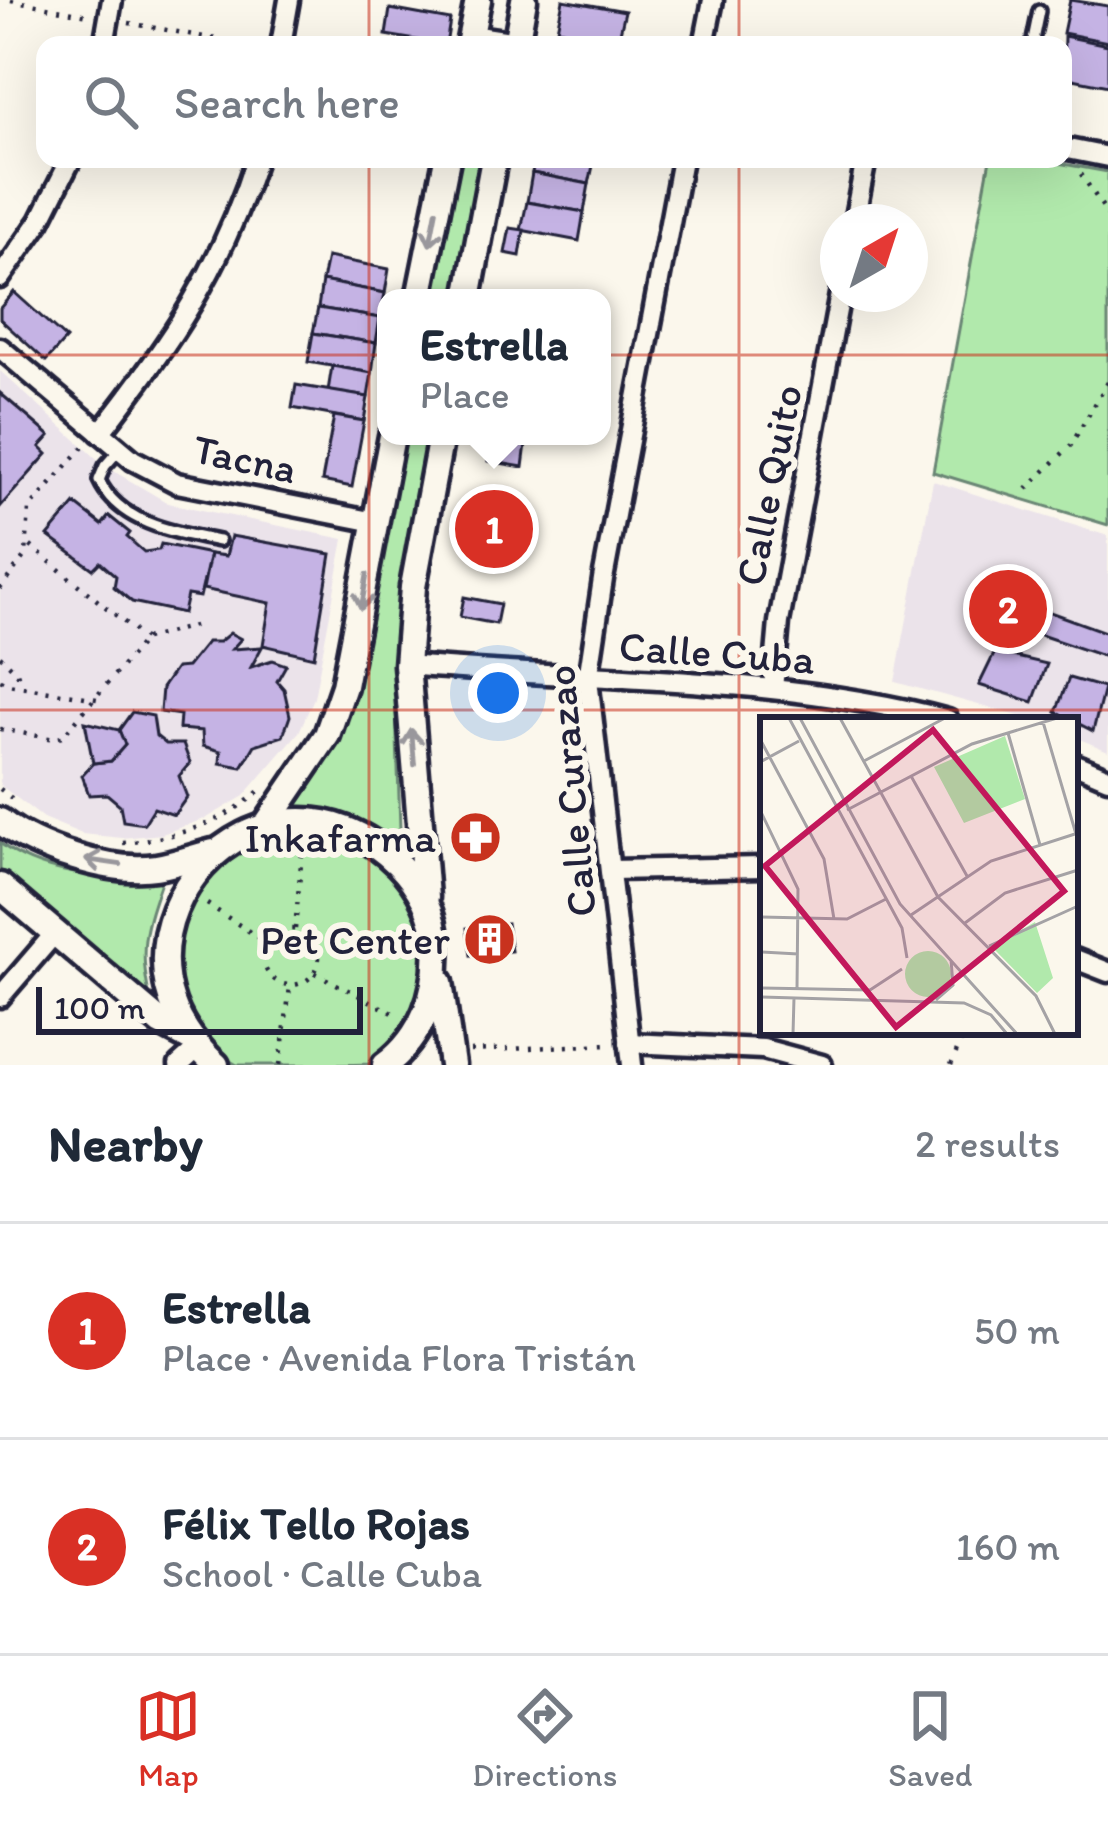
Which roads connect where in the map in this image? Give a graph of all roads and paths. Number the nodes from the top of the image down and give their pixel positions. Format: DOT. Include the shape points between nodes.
graph roads {
  1 [pos="112,0"];
  2 [pos="289,0"];
  3 [pos="478,0"];
  4 [pos="524,0"];
  5 [pos="713,0"];
  6 [pos="1039,11"];
  7 [pos="106,36"];
  8 [pos="283,36"];
  9 [pos="471,36"];
  10 [pos="523,36"];
  11 [pos="706,36"];
  12 [pos="1034,36"];
  13 [pos="1072,150"];
  14 [pos="1108,157"];
  15 [pos="66,168"];
  16 [pos="253,168"];
  17 [pos="445,168"];
  18 [pos="492,168"];
  19 [pos="680,168"];
  20 [pos="864,168"];
  21 [pos="1081,174"];
  22 [pos="857,204"];
  23 [pos="1108,215"];
  24 [pos="0,278"];
  25 [pos="421,289"];
  26 [pos="470,289"];
  27 [pos="837,312"];
  28 [pos="0,347"];
  29 [pos="1108,382"];
  30 [pos="100,433"];
  31 [pos="390,445"];
  32 [pos="440,445"];
  33 [pos="120,449"];
  34 [pos="1027,490"];
  35 [pos="376,522"];
  36 [pos="219,541"];
  37 [pos="28,544"];
  38 [pos="0,589"];
  39 [pos="201,624"];
  40 [pos="145,639"];
  41 [pos="0,656"];
  42 [pos="407,665"];
  43 [pos="588,679"];
  44 [pos="0,680"];
  45 [pos="22,684"];
  46 [pos="773,689"];
  47 [pos="97,698"];
  48 [pos="935,717"];
  49 [pos="0,729"];
  50 [pos="1078,765"];
  51 [pos="1108,778"];
  52 [pos="262,788"];
  53 [pos="0,789"];
  54 [pos="25,808"];
  55 [pos="0,821"];
  56 [pos="304,822"];
  57 [pos="266,825"];
  58 [pos="122,843"];
  59 [pos="213,853"];
  60 [pos="760,867"];
  61 [pos="612,870"];
  62 [pos="0,886"];
  63 [pos="182,888"];
  64 [pos="427,906"];
  65 [pos="295,929"];
  66 [pos="55,933"];
  67 [pos="267,943"];
  68 [pos="1078,960"];
  69 [pos="437,968"];
  70 [pos="315,973"];
  71 [pos="1108,973"];
  72 [pos="290,985"];
  73 [pos="0,997"];
  74 [pos="420,1027"];
  75 [pos="964,1035"];
  76 [pos="629,1043"];
  77 [pos="474,1051"];
  78 [pos="196,1054"];
  79 [pos="280,1065"];
  80 [pos="385,1065"];
  81 [pos="452,1065"];
  82 [pos="632,1065"];
  83 [pos="822,1065"];
  84 [pos="951,1065"];
  1 -- 7 [label="street"];
  2 -- 8 [label="street"];
  3 -- 9 [label="main road"];
  4 -- 10 [label="main road"];
  5 -- 11 [label="street"];
  6 -- 12 [label="lane"];
  13 -- 14 [label="street"];
  15 -- 24 [label="street"];
  16 -- 30 [label="street" via="200,295"];
  17 -- 25 [label="main road, one-way"];
  18 -- 26 [label="main road"];
  19 -- 43 [label="street, Calle Curazao"];
  20 -- 22 [label="street"];
  21 -- 23 [label="path"];
  27 -- 46 [label="street, Calle Quito"];
  28 -- 30 [label="street, Tacna"];
  29 -- 34 [label="path" via="1071,445"];
  30 -- 33 [label="street, Tacna"];
  30 -- 37 [label="path" via="35,499"];
  31 -- 35 [label="main road"];
  32 -- 42 [label="main road" via="412,587"];
  33 -- 35 [label="street, Tacna" via="177,483"];
  33 -- 36 [label="lane" via="99,480 104,490 160,531"];
  35 -- 57 [label="main road, one-way" via="327,735"];
  37 -- 38 [label="path"];
  37 -- 40 [label="path"];
  39 -- 40 [label="path"];
  40 -- 47 [label="path"];
  41 -- 45 [label="path"];
  42 -- 43 [label="street, Calle Cuba"];
  64 -- 42 [label="main road, one-way"];
  43 -- 46 [label="street, Calle Cuba"];
  43 -- 61 [label="street, Calle Curazao"];
  44 -- 45 [label="path"];
  45 -- 47 [label="path"];
  46 -- 48 [label="street, Calle Cuba"];
  47 -- 49 [label="path" via="54,740"];
  50 -- 51 [label="street"];
  52 -- 58 [label="path" via="210,824"];
  53 -- 54 [label="path"];
  59 -- 55 [label="main road, one-way" via="152,868 87,861"];
  56 -- 57 [label="main road"];
  56 -- 64 [label="main road" via="350,831 382,848"];
  56 -- 65 [label="path"];
  57 -- 59 [label="main road"];
  59 -- 63 [label="main road"];
  60 -- 61 [label="street"];
  61 -- 76 [label="street, Calle Curazao"];
  62 -- 66 [label="main road"];
  63 -- 67 [label="path"];
  63 -- 78 [label="main road" via="164,962 171,1002"];
  64 -- 69 [label="main road"];
  65 -- 67 [label="path"];
  65 -- 70 [label="path" via="315,942"];
  66 -- 73 [label="street"];
  66 -- 78 [label="main road"];
  67 -- 72 [label="path" via="267,970"];
  68 -- 71 [label="street"];
  69 -- 74 [label="main road"];
  69 -- 81 [label="main road"];
  70 -- 72 [label="path"];
  70 -- 74 [label="path"];
  72 -- 79 [label="path"];
  74 -- 80 [label="main road"];
  75 -- 84 [label="path"];
  76 -- 77 [label="path"];
  76 -- 82 [label="street, Calle Curazao"];
  76 -- 83 [label="street" via="763,1049"];
}
